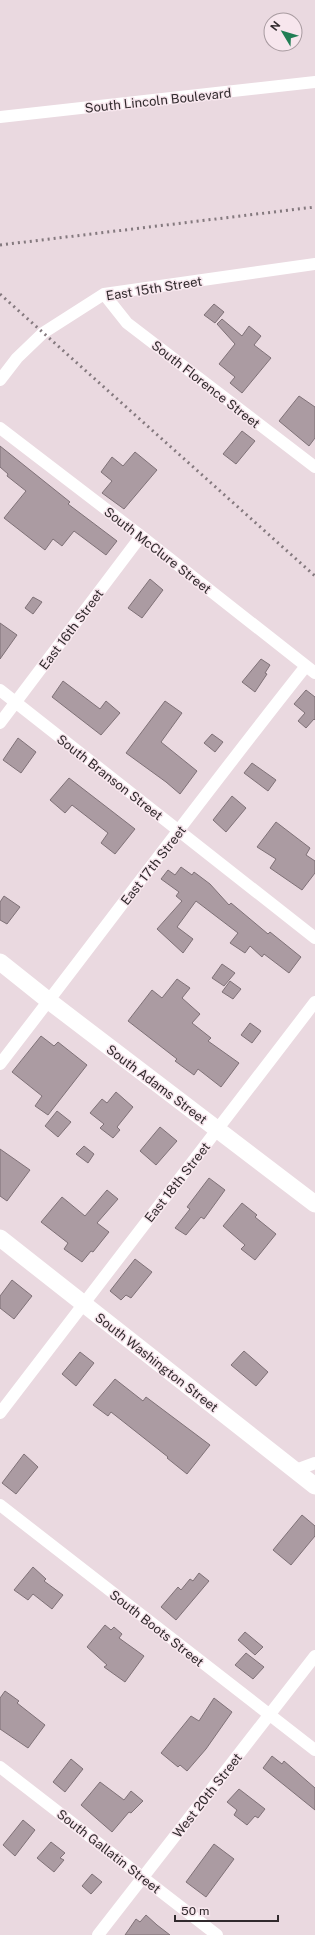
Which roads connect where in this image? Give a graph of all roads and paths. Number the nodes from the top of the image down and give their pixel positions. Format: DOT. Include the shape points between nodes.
graph roads {
  1 [pos="315,82"];
  2 [pos="0,117"];
  3 [pos="315,264"];
  4 [pos="104,294"];
  5 [pos="0,380"];
  6 [pos="0,428"];
  7 [pos="315,468"];
  8 [pos="141,536"];
  9 [pos="311,670"];
  10 [pos="0,690"];
  11 [pos="16,702"];
  12 [pos="0,723"];
  13 [pos="180,831"];
  14 [pos="315,938"];
  15 [pos="0,962"];
  16 [pos="49,1001"];
  17 [pos="315,1002"];
  18 [pos="0,1064"];
  19 [pos="217,1129"];
  20 [pos="315,1204"];
  21 [pos="0,1238"];
  22 [pos="83,1304"];
  23 [pos="0,1412"];
  24 [pos="315,1463"];
  25 [pos="296,1470"];
  26 [pos="315,1486"];
  27 [pos="0,1505"];
  28 [pos="315,1656"];
  29 [pos="269,1715"];
  30 [pos="315,1750"];
  31 [pos="0,1767"];
  32 [pos="143,1877"];
  33 [pos="98,1935"];
  34 [pos="217,1935"];
  1 -- 2 [label="street, South Lincoln Boulevard"];
  3 -- 4 [label="street, East 15th Street"];
  4 -- 5 [label="street, East 15th Street" via="43,333 17,358"];
  4 -- 7 [label="street, South Florence Street" via="127,323"];
  6 -- 8 [label="street, South McClure Street"];
  8 -- 9 [label="street, South McClure Street"];
  8 -- 11 [label="street, East 16th Street"];
  9 -- 13 [label="street, East 17th Street" via="242,746"];
  10 -- 11 [label="street, South Branson Street"];
  11 -- 12 [label="street, East 16th Street"];
  11 -- 13 [label="street, South Branson Street"];
  13 -- 14 [label="street, South Branson Street"];
  13 -- 16 [label="street, East 17th Street"];
  15 -- 16 [label="main road, South Adams Street"];
  16 -- 18 [label="street, East 17th Street"];
  16 -- 19 [label="main road, South Adams Street"];
  17 -- 19 [label="street, East 18th Street"];
  19 -- 20 [label="main road, South Adams Street"];
  19 -- 22 [label="street, East 18th Street"];
  21 -- 22 [label="main road, South Washington Street"];
  22 -- 23 [label="street, East 18th Street"];
  22 -- 25 [label="main road, South Washington Street"];
  24 -- 25 [label="street"];
  25 -- 26 [label="main road, South Washington Street"];
  27 -- 29 [label="street, South Boots Street"];
  28 -- 29 [label="street, West 20th Street"];
  29 -- 30 [label="street, South Boots Street"];
  29 -- 32 [label="street, West 20th Street"];
  31 -- 32 [label="street, South Gallatin Street"];
  32 -- 33 [label="street, West 20th Street"];
  32 -- 34 [label="street, South Gallatin Street"];
}
